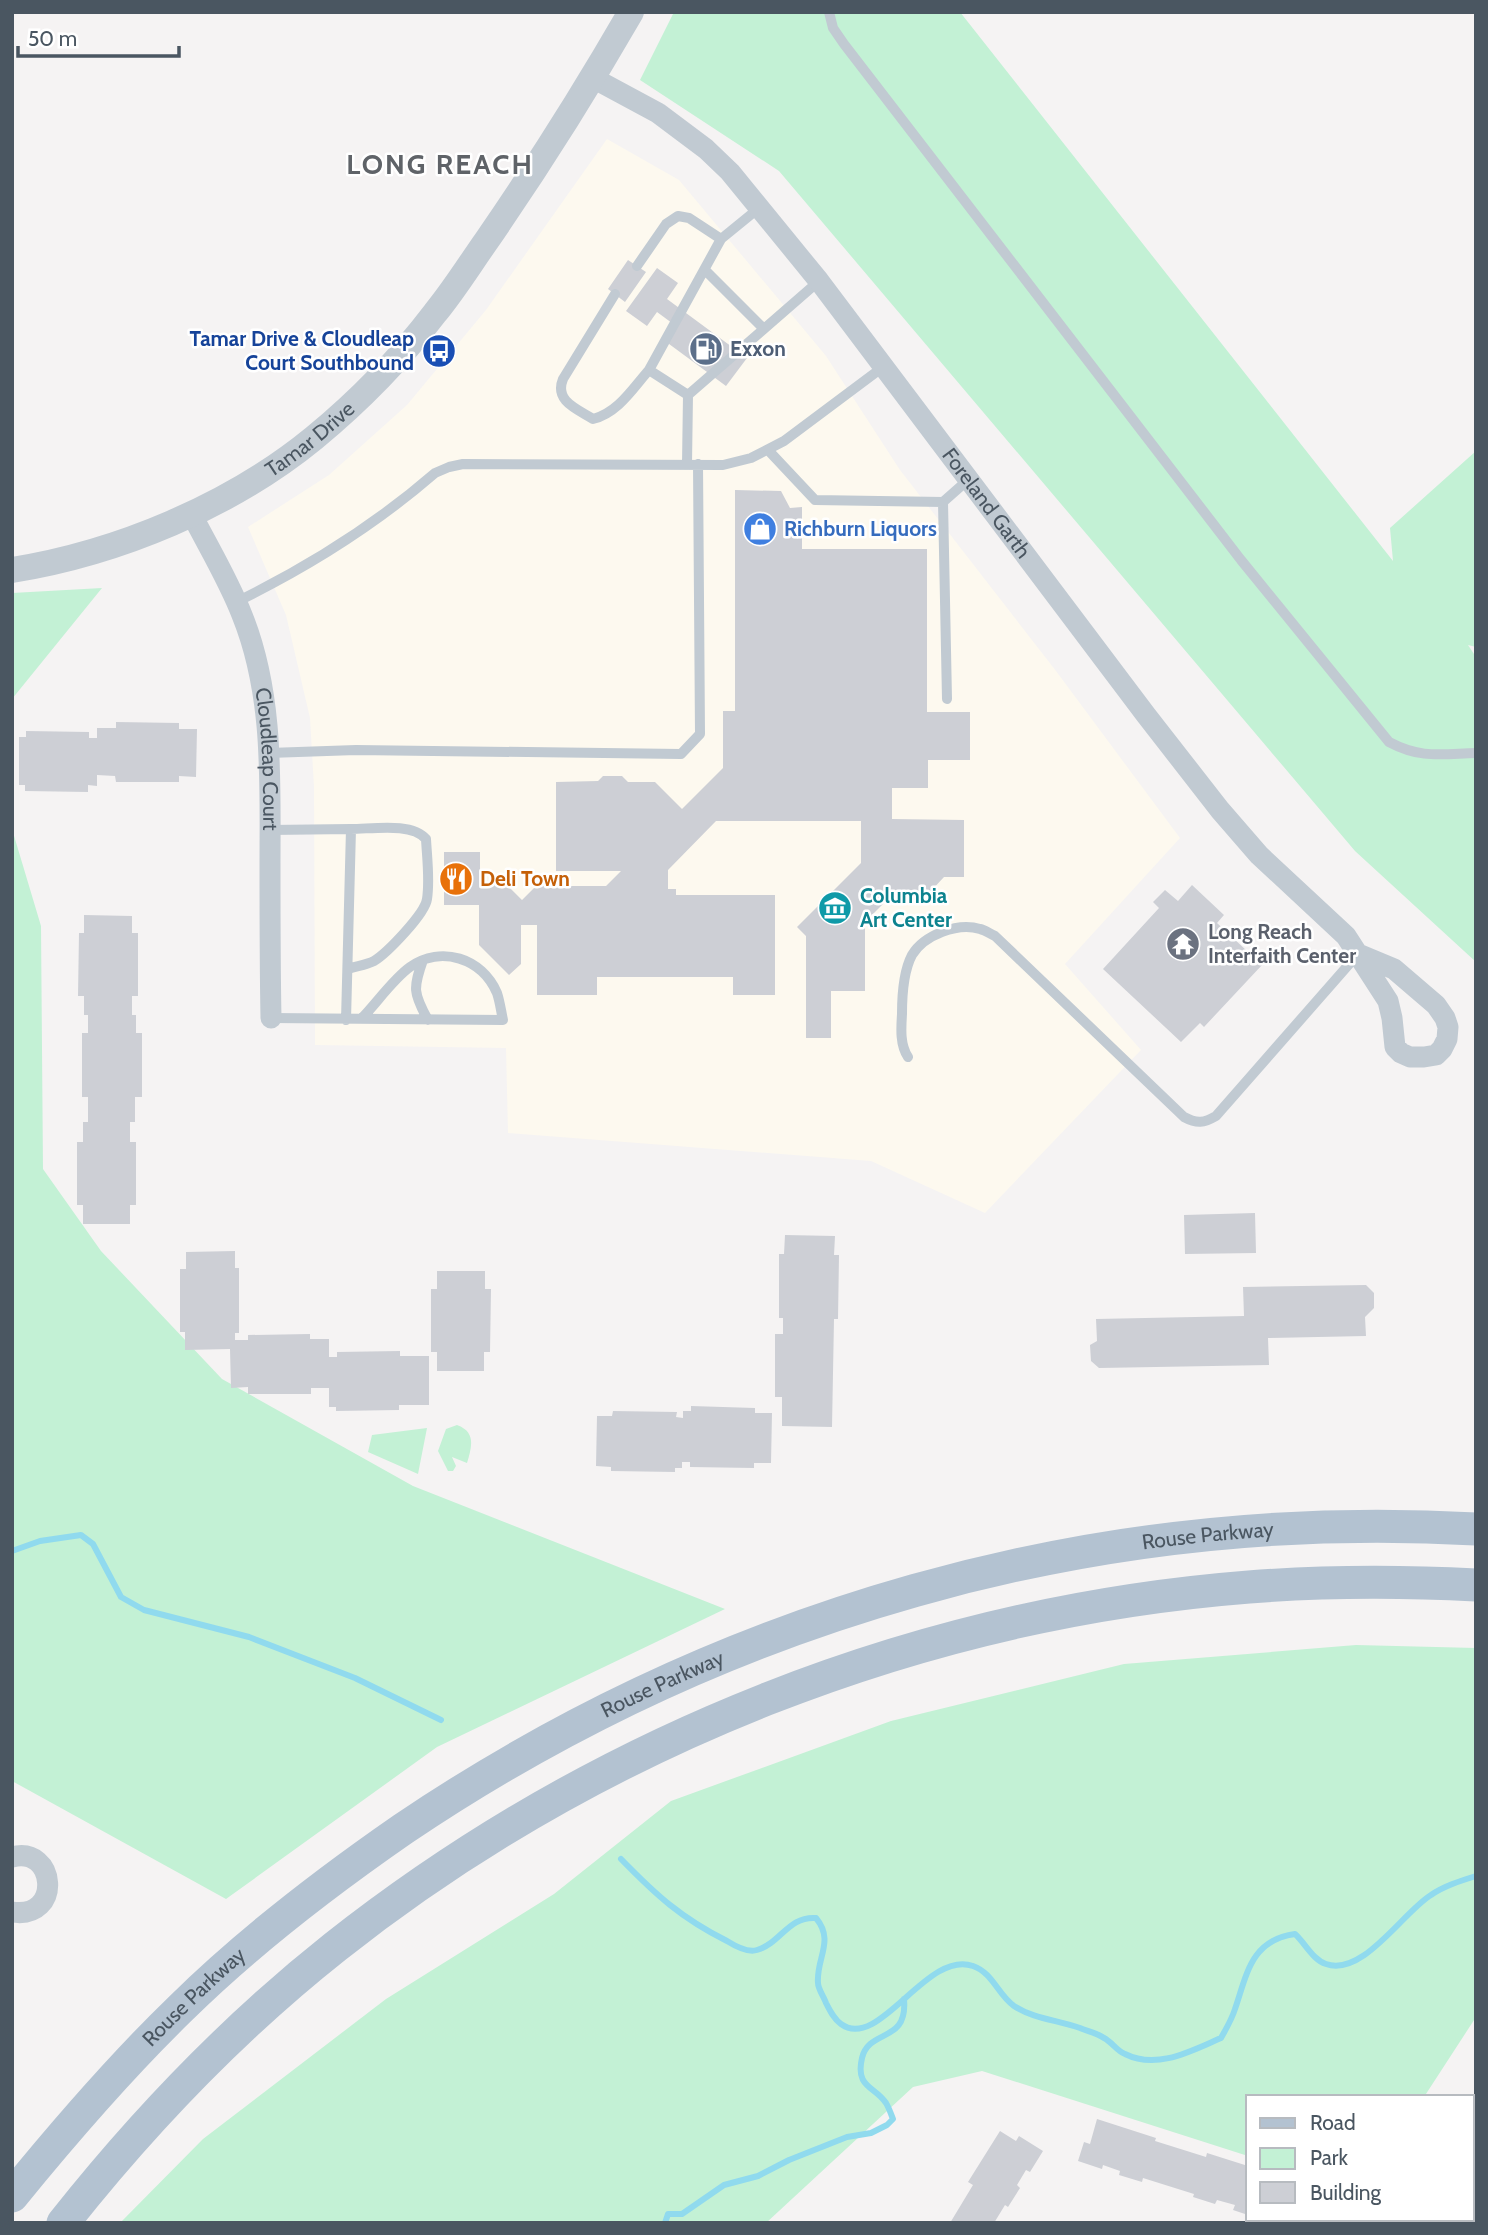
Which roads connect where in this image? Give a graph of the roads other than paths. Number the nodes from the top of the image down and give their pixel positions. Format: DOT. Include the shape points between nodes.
graph roads {
  1 [pos="631,12"];
  2 [pos="829,12"];
  3 [pos="593,78"];
  4 [pos="759,208"];
  5 [pos="721,239"];
  6 [pos="637,266"];
  7 [pos="705,270"];
  8 [pos="819,281"];
  9 [pos="615,295"];
  10 [pos="764,329"];
  11 [pos="883,367"];
  12 [pos="649,370"];
  13 [pos="688,395"];
  14 [pos="768,450"];
  15 [pos="693,464"];
  16 [pos="969,480"];
  17 [pos="943,502"];
  18 [pos="192,515"];
  19 [pos="12,570"];
  20 [pos="236,602"];
  21 [pos="947,699"];
  22 [pos="269,753"];
  23 [pos="1476,753"];
  24 [pos="351,829"];
  25 [pos="270,830"];
  26 [pos="1358,954"];
  27 [pos="423,960"];
  28 [pos="348,969"];
  29 [pos="271,1018"];
  30 [pos="361,1019"];
  31 [pos="346,1020"];
  32 [pos="428,1020"];
  33 [pos="908,1057"];
  34 [pos="1476,1529"];
  35 [pos="1476,1585"];
  36 [pos="12,1857"];
  37 [pos="12,1912"];
  38 [pos="12,2196"];
  39 [pos="63,2223"];
  1 -- 3 [label="street, Tamar Drive"];
  2 -- 23 [label="lane" via="833,28 915,138 1241,560 1389,742 1422,755"];
  3 -- 4 [label="street, Foreland Garth" via="658,113 698,143"];
  3 -- 18 [label="street, Tamar Drive" via="436,313 390,368 312,440"];
  4 -- 5 [label="lane"];
  4 -- 8 [label="street, Foreland Garth"];
  5 -- 6 [label="lane" via="678,216 666,224"];
  5 -- 7 [label="lane"];
  7 -- 10 [label="lane"];
  7 -- 12 [label="lane"];
  8 -- 10 [label="lane"];
  8 -- 11 [label="street, Foreland Garth"];
  9 -- 12 [label="lane" via="562,379 561,396 593,419 605,416"];
  10 -- 13 [label="lane"];
  11 -- 14 [label="lane"];
  11 -- 16 [label="street, Foreland Garth"];
  12 -- 13 [label="lane"];
  13 -- 15 [label="lane"];
  14 -- 15 [label="lane" via="723,465"];
  14 -- 17 [label="lane" via="815,500"];
  15 -- 20 [label="lane" via="449,467 359,533"];
  15 -- 22 [label="lane" via="700,734 681,754"];
  16 -- 17 [label="lane"];
  16 -- 26 [label="street, Foreland Garth" via="1220,810 1259,855 1346,936"];
  17 -- 21 [label="lane"];
  18 -- 19 [label="street, Tamar Drive" via="122,542"];
  18 -- 20 [label="street, Cloudleap Court"];
  20 -- 22 [label="street, Cloudleap Court" via="254,654"];
  22 -- 25 [label="street, Cloudleap Court"];
  24 -- 25 [label="lane"];
  24 -- 28 [label="lane"];
  24 -- 28 [label="lane" via="405,828 422,834 426,839 427,900 416,920 377,959"];
  25 -- 29 [label="street, Cloudleap Court"];
  26 -- 26 [label="street, Foreland Garth" via="1388,1001 1395,1047 1410,1057 1436,1055 1448,1027 1436,1005 1394,969"];
  26 -- 33 [label="lane" via="1216,1116 1205,1122 1184,1117 995,936 979,928 941,931 912,955 902,994 901,1030"];
  27 -- 30 [label="lane" via="408,969"];
  27 -- 32 [label="lane" via="415,981"];
  27 -- 32 [label="lane" via="441,956 471,963 496,991 503,1020"];
  28 -- 31 [label="lane"];
  29 -- 31 [label="lane"];
  30 -- 31 [label="lane"];
  30 -- 32 [label="lane"];
  34 -- 38 [label="main road, Rouse Parkway" via="1334,1526 1249,1531 1165,1538 1016,1565 824,1617 632,1698 524,1752 453,1795 303,1902 182,2007 66,2130"];
  35 -- 39 [label="main road" via="1336,1582 1171,1595 1099,1606 942,1642 839,1672 747,1706 554,1800 401,1898 335,1947 158,2110"];
  36 -- 37 [label="street" via="31,1858 42,1866 48,1891 34,1910"];
}
